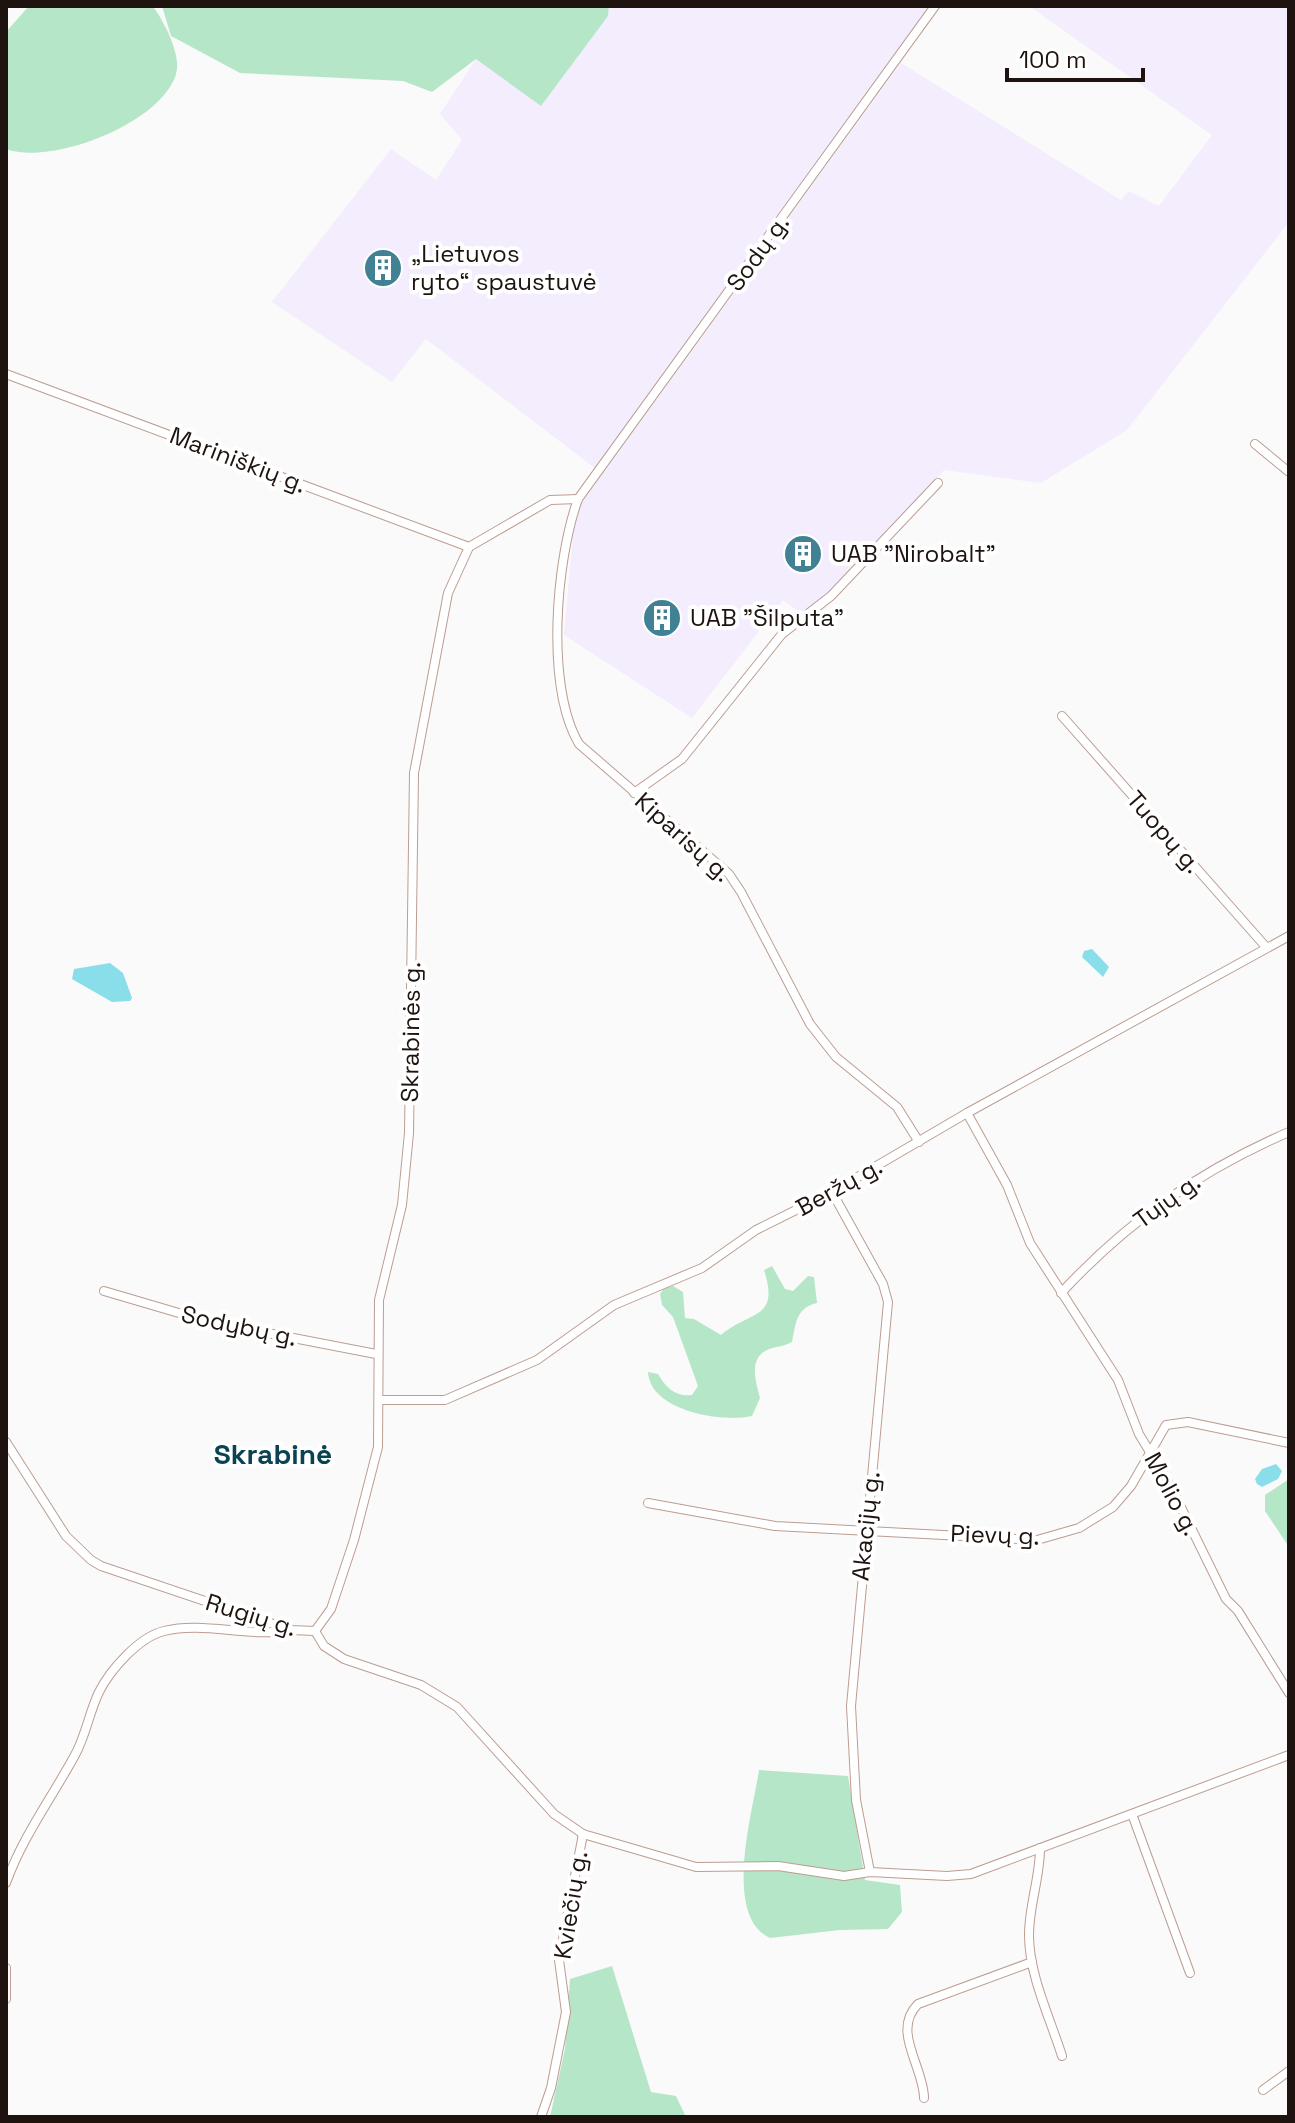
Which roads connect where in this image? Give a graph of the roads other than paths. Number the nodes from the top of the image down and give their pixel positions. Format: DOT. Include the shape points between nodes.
graph roads {
  1 [pos="935,6"];
  2 [pos="6,374"];
  3 [pos="1255,444"];
  4 [pos="1289,472"];
  5 [pos="938,483"];
  6 [pos="578,499"];
  7 [pos="469,547"];
  8 [pos="1062,716"];
  9 [pos="634,793"];
  10 [pos="1289,936"];
  11 [pos="1266,947"];
  12 [pos="967,1113"];
  13 [pos="1289,1132"];
  14 [pos="919,1142"];
  15 [pos="832,1192"];
  16 [pos="104,1291"];
  17 [pos="1061,1293"];
  18 [pos="376,1354"];
  19 [pos="380,1400"];
  20 [pos="6,1442"];
  21 [pos="1289,1443"];
  22 [pos="1150,1451"];
  23 [pos="648,1503"];
  24 [pos="865,1532"];
  25 [pos="291,1630"];
  26 [pos="315,1631"];
  27 [pos="1289,1693"];
  28 [pos="1289,1755"];
  29 [pos="1132,1814"];
  30 [pos="583,1834"];
  31 [pos="1040,1848"];
  32 [pos="870,1872"];
  33 [pos="6,1883"];
  34 [pos="1032,1962"];
  35 [pos="6,1968"];
  36 [pos="1190,1973"];
  37 [pos="6,1999"];
  38 [pos="1062,2056"];
  39 [pos="1289,2071"];
  40 [pos="1263,2090"];
  41 [pos="924,2098"];
  42 [pos="541,2117"];
  1 -- 6 [label="street, Sodų g."];
  2 -- 7 [label="street, Mariniškių g."];
  3 -- 4 [label="street"];
  5 -- 9 [label="street" via="842,586 782,634 682,759"];
  6 -- 7 [label="street" via="550,500"];
  6 -- 9 [label="street, Kiparisų g." via="561,560 561,687 567,720 579,744"];
  7 -- 18 [label="street, Skrabinės g." via="448,593 414,773 407,1155 402,1205 379,1300"];
  8 -- 11 [label="street, Tuopų g."];
  9 -- 14 [label="street, Kiparisų g." via="729,874 810,1024 836,1057 897,1107"];
  10 -- 11 [label="street, Beržų g."];
  11 -- 12 [label="street, Beržų g."];
  12 -- 14 [label="street, Beržų g."];
  12 -- 17 [label="street, Molio g." via="1007,1185 1030,1243"];
  13 -- 17 [label="street, Tujų g." via="1199,1175 1095,1256"];
  14 -- 15 [label="street, Beržų g."];
  15 -- 19 [label="street, Beržų g." via="756,1230 702,1268 614,1305 537,1360 445,1400"];
  15 -- 24 [label="street, Akacijų g." via="888,1302"];
  16 -- 18 [label="street, Sodybų g." via="206,1321"];
  17 -- 22 [label="street, Molio g." via="1118,1380"];
  18 -- 19 [label="street, Skrabinės g."];
  19 -- 26 [label="street, Skrabinės g." via="378,1447 361,1517 331,1609"];
  20 -- 25 [label="street, Rugių g." via="66,1536 91,1560"];
  21 -- 22 [label="street, Pievų g." via="1188,1422 1166,1425"];
  22 -- 24 [label="street, Pievų g." via="1113,1507 1062,1535 1013,1541"];
  22 -- 27 [label="street, Molio g." via="1226,1599"];
  23 -- 24 [label="street, Pievų g." via="734,1521"];
  24 -- 32 [label="street, Akacijų g." via="851,1738"];
  25 -- 26 [label="street, Rugių g."];
  25 -- 33 [label="street" via="178,1629 150,1636 99,1692 86,1734 28,1829"];
  26 -- 30 [label="street, Rugių g." via="324,1646 344,1659 421,1685 457,1707 554,1814"];
  28 -- 29 [label="street"];
  29 -- 31 [label="street"];
  29 -- 36 [label="street"];
  30 -- 32 [label="street" via="696,1867 778,1866 844,1876"];
  30 -- 42 [label="street, Kviečių g." via="559,1960 566,2012"];
  31 -- 32 [label="street" via="971,1874"];
  31 -- 34 [label="street" via="1030,1903"];
  34 -- 38 [label="street"];
  34 -- 41 [label="street" via="912,2010 907,2034"];
  35 -- 37 [label="street"];
  39 -- 40 [label="street"];
}
